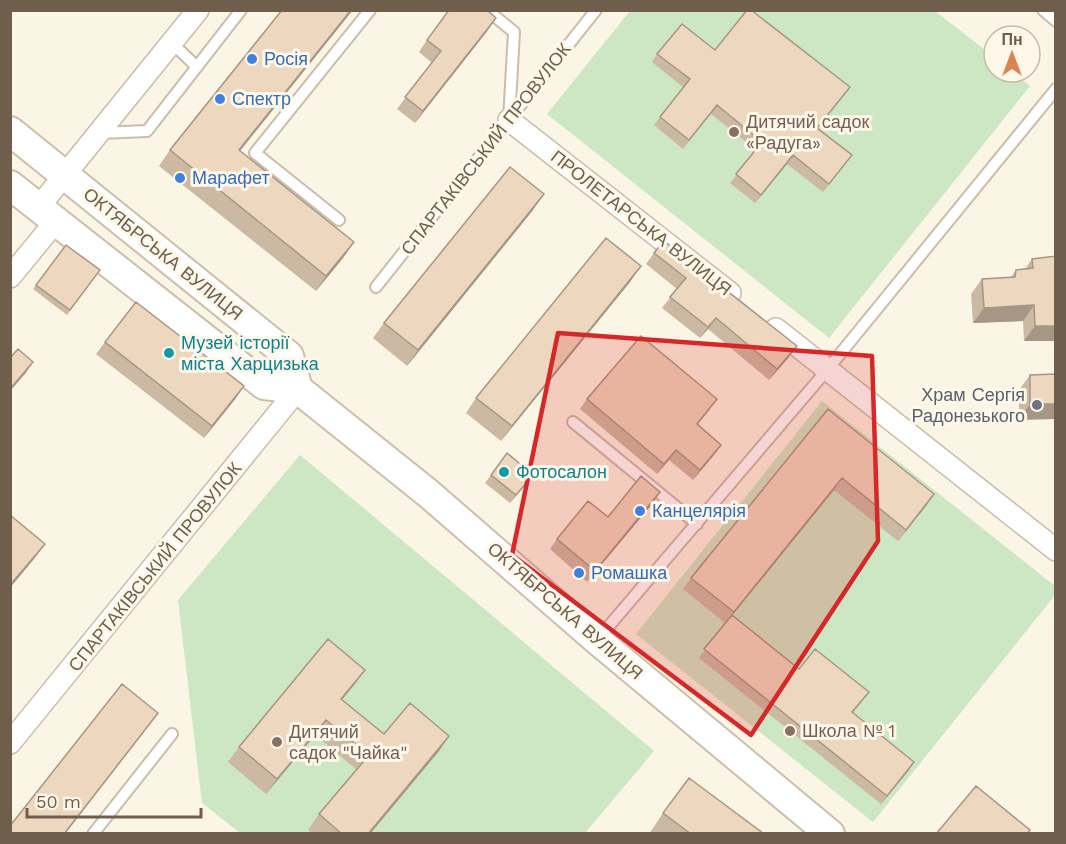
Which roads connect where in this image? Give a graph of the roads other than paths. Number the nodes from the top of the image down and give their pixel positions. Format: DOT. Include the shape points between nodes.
graph roads {
  1 [pos="198,10"];
  2 [pos="241,10"];
  3 [pos="370,10"];
  4 [pos="487,10"];
  5 [pos="596,10"];
  6 [pos="1043,10"];
  7 [pos="1056,21"];
  8 [pos="172,43"];
  9 [pos="197,67"];
  10 [pos="1056,89"];
  11 [pos="509,120"];
  12 [pos="10,131"];
  13 [pos="99,133"];
  14 [pos="65,175"];
  15 [pos="10,185"];
  16 [pos="47,214"];
  17 [pos="339,220"];
  18 [pos="10,277"];
  19 [pos="376,287"];
  20 [pos="745,305"];
  21 [pos="764,320"];
  22 [pos="827,370"];
  23 [pos="298,389"];
  24 [pos="573,422"];
  25 [pos="697,524"];
  26 [pos="1056,550"];
  27 [pos="597,640"];
  28 [pos="172,734"];
  29 [pos="10,743"];
  30 [pos="93,834"];
  31 [pos="830,834"];
  1 -- 8 [label="street"];
  2 -- 9 [label="lane"];
  3 -- 17 [label="lane" via="255,153"];
  4 -- 11 [label="lane" via="514,32"];
  5 -- 11 [label="lane, СПАРТАКІВСЬКИЙ ПРОВУЛОК"];
  6 -- 7 [label="lane"];
  8 -- 9 [label="lane"];
  8 -- 13 [label="street"];
  9 -- 13 [label="lane" via="147,131"];
  10 -- 22 [label="lane"];
  11 -- 19 [label="lane, СПАРТАКІВСЬКИЙ ПРОВУЛОК"];
  11 -- 20 [label="street, ПРОЛЕТАРСЬКА ВУЛИЦЯ"];
  12 -- 14 [label="main road, ОКТЯБРСЬКА ВУЛИЦЯ"];
  13 -- 14 [label="street"];
  14 -- 16 [label="street"];
  14 -- 23 [label="main road, ОКТЯБРСЬКА ВУЛИЦЯ" via="289,356"];
  15 -- 16 [label="main road"];
  16 -- 18 [label="street"];
  16 -- 23 [label="main road" via="264,385"];
  21 -- 22 [label="street"];
  22 -- 25 [label="lane"];
  22 -- 26 [label="street"];
  23 -- 27 [label="main road, ОКТЯБРСЬКА ВУЛИЦЯ" via="429,494"];
  23 -- 29 [label="street, СПАРТАКІВСЬКИЙ ПРОВУЛОК"];
  24 -- 25 [label="lane"];
  25 -- 27 [label="lane"];
  27 -- 31 [label="main road, ОКТЯБРСЬКА ВУЛИЦЯ"];
  28 -- 30 [label="lane"];
}
